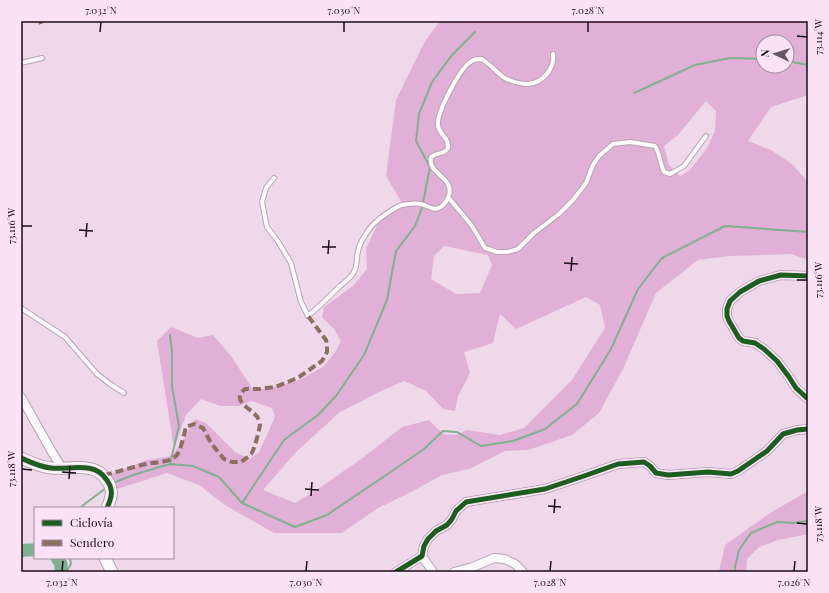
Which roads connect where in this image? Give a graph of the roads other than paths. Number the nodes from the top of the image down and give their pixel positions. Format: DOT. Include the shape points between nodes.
graph roads {
  1 [pos="552,54"];
  2 [pos="42,58"];
  3 [pos="21,64"];
  4 [pos="706,136"];
  5 [pos="274,178"];
  6 [pos="448,198"];
  7 [pos="808,276"];
  8 [pos="21,308"];
  9 [pos="124,393"];
  10 [pos="21,397"];
  11 [pos="808,399"];
  12 [pos="808,429"];
  13 [pos="21,458"];
  14 [pos="62,468"];
  15 [pos="107,507"];
  16 [pos="422,556"];
  17 [pos="106,559"];
  18 [pos="112,572"];
  19 [pos="396,572"];
  20 [pos="433,572"];
  21 [pos="454,572"];
  22 [pos="523,572"];
  1 -- 6 [label="lane" via="552,68 537,82 528,84 509,81 482,59 465,66 452,86 438,118 438,126 447,140 448,148 431,157 430,162 434,170 446,180 450,191"];
  2 -- 3 [label="lane"];
  4 -- 6 [label="lane" via="684,166 670,174 664,172 655,146 630,142 613,144 599,156 586,183 573,200 518,249 508,252 486,248 472,226"];
  5 -- 6 [label="lane" via="266,188 262,202 266,227 291,263 308,316 353,274 363,237 375,222 401,205 420,204 434,209 440,208"];
  7 -- 11 [label="street" via="781,275 758,281 730,301 727,309 729,321 739,338 764,349"];
  8 -- 9 [label="lane" via="65,338 97,374"];
  10 -- 14 [label="street"];
  12 -- 16 [label="street" via="783,434 767,451 731,474 708,472 668,475 656,473 644,462 618,464 545,489 466,502 447,525 428,539"];
  13 -- 14 [label="street" via="37,465"];
  14 -- 15 [label="street" via="88,468 104,475 110,484 112,496"];
  16 -- 19 [label="street"];
  16 -- 20 [label="street"];
  17 -- 18 [label="street"];
  21 -- 22 [label="street" via="494,558 505,559"];
}
